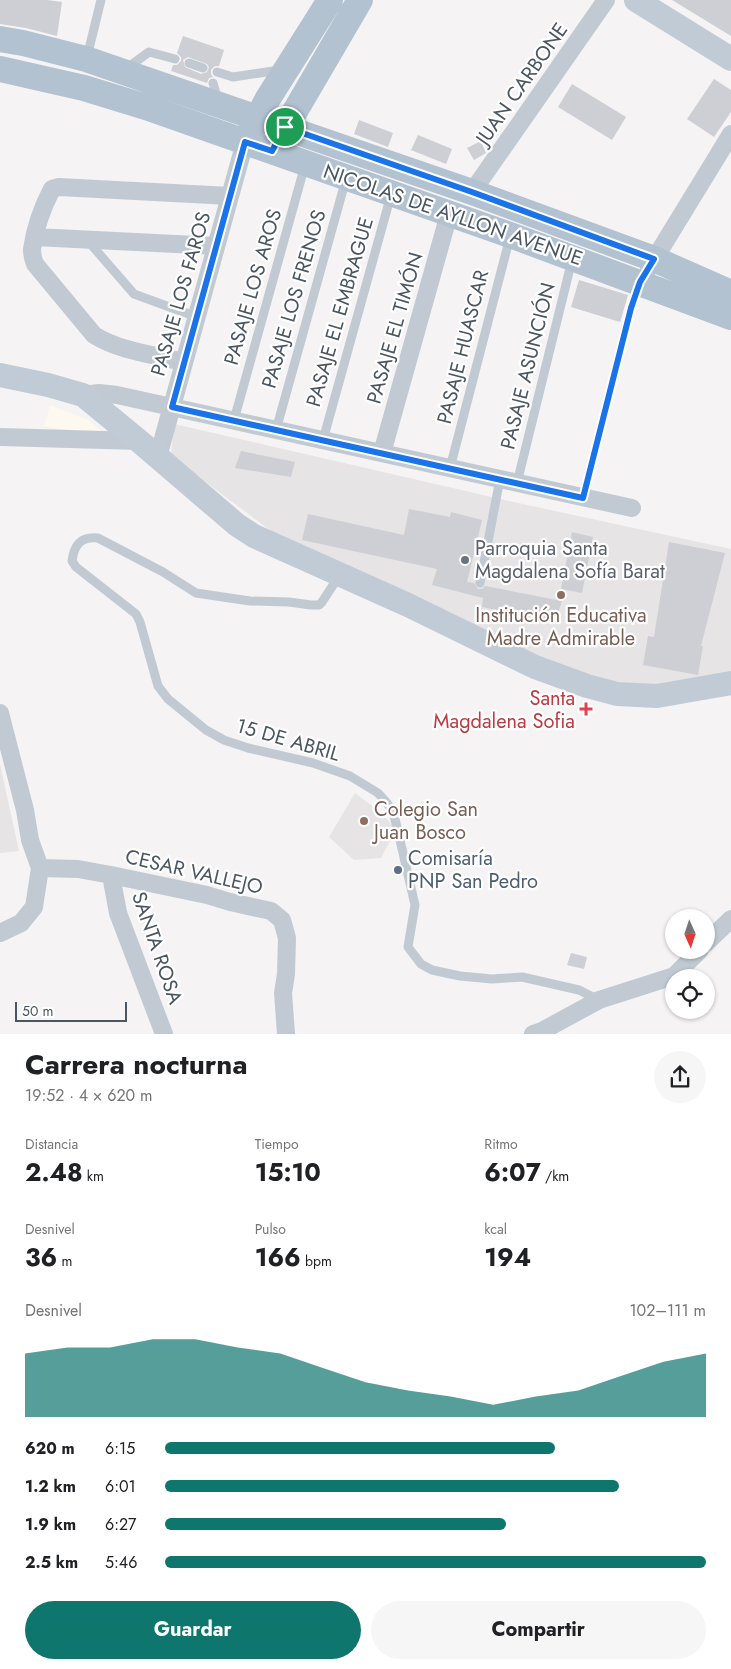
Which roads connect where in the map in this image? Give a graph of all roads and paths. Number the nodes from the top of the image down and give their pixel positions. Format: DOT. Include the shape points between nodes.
graph roads {
  1 [pos="101,0"];
  2 [pos="330,0"];
  3 [pos="360,0"];
  4 [pos="606,0"];
  5 [pos="636,0"];
  6 [pos="0,39"];
  7 [pos="731,58"];
  8 [pos="175,59"];
  9 [pos="86,60"];
  10 [pos="189,63"];
  11 [pos="203,68"];
  12 [pos="288,68"];
  13 [pos="0,69"];
  14 [pos="122,71"];
  15 [pos="216,72"];
  16 [pos="257,118"];
  17 [pos="285,127"];
  18 [pos="731,134"];
  19 [pos="245,142"];
  20 [pos="272,151"];
  21 [pos="306,164"];
  22 [pos="346,178"];
  23 [pos="472,192"];
  24 [pos="392,194"];
  25 [pos="230,196"];
  26 [pos="449,214"];
  27 [pos="510,235"];
  28 [pos="35,237"];
  29 [pos="87,240"];
  30 [pos="216,246"];
  31 [pos="573,258"];
  32 [pos="654,259"];
  33 [pos="640,282"];
  34 [pos="731,293"];
  35 [pos="197,316"];
  36 [pos="731,317"];
  37 [pos="731,324"];
  38 [pos="184,362"];
  39 [pos="0,376"];
  40 [pos="83,394"];
  41 [pos="172,407"];
  42 [pos="234,420"];
  43 [pos="276,430"];
  44 [pos="0,437"];
  45 [pos="323,440"];
  46 [pos="139,441"];
  47 [pos="382,453"];
  48 [pos="158,457"];
  49 [pos="450,468"];
  50 [pos="509,481"];
  51 [pos="583,498"];
  52 [pos="632,508"];
  53 [pos="339,575"];
  54 [pos="480,583"];
  55 [pos="731,683"];
  56 [pos="0,713"];
  57 [pos="40,868"];
  58 [pos="111,875"];
  59 [pos="731,919"];
  60 [pos="0,933"];
  61 [pos="715,934"];
  62 [pos="691,959"];
  63 [pos="599,1000"];
  64 [pos="164,1034"];
  65 [pos="286,1034"];
  66 [pos="533,1034"];
  1 -- 9 [label="lane"];
  2 -- 12 [label="main road"];
  3 -- 17 [label="main road"];
  4 -- 23 [label="street, JUAN CARBONE"];
  5 -- 7 [label="street"];
  6 -- 9 [label="main road, NICOLAS DE AYLLON AVENUE"];
  8 -- 14 [label="lane" via="149,52"];
  9 -- 14 [label="main road, NICOLAS DE AYLLON AVENUE"];
  10 -- 11 [label="lane"];
  12 -- 15 [label="lane" via="233,76"];
  12 -- 16 [label="main road"];
  13 -- 19 [label="main road, NICOLAS DE AYLLON AVENUE" via="92,91"];
  14 -- 16 [label="main road, NICOLAS DE AYLLON AVENUE" via="216,94"];
  16 -- 17 [label="main road, NICOLAS DE AYLLON AVENUE"];
  16 -- 19 [label="main road"];
  17 -- 20 [label="main road"];
  17 -- 23 [label="main road, NICOLAS DE AYLLON AVENUE"];
  18 -- 32 [label="street"];
  19 -- 20 [label="main road, NICOLAS DE AYLLON AVENUE"];
  19 -- 25 [label="street, PASAJE LOS FAROS"];
  20 -- 21 [label="main road, NICOLAS DE AYLLON AVENUE"];
  21 -- 22 [label="main road, NICOLAS DE AYLLON AVENUE"];
  21 -- 42 [label="lane, PASAJE LOS AROS"];
  22 -- 24 [label="main road, NICOLAS DE AYLLON AVENUE"];
  22 -- 43 [label="lane, PASAJE LOS FRENOS"];
  23 -- 32 [label="main road, NICOLAS DE AYLLON AVENUE"];
  24 -- 26 [label="main road, NICOLAS DE AYLLON AVENUE"];
  24 -- 45 [label="lane, PASAJE EL EMBRAGUE"];
  25 -- 28 [label="street" via="52,188"];
  25 -- 30 [label="street, PASAJE LOS FAROS"];
  26 -- 27 [label="main road, NICOLAS DE AYLLON AVENUE"];
  26 -- 47 [label="street, PASAJE EL TIMÓN"];
  27 -- 31 [label="main road, NICOLAS DE AYLLON AVENUE"];
  27 -- 49 [label="lane, PASAJE HUASCAR"];
  28 -- 29 [label="street"];
  28 -- 38 [label="street" via="32,251 35,264 94,335 117,346"];
  29 -- 30 [label="street"];
  29 -- 35 [label="lane" via="134,294"];
  30 -- 35 [label="street, PASAJE LOS FAROS"];
  31 -- 33 [label="main road, NICOLAS DE AYLLON AVENUE"];
  31 -- 50 [label="lane, PASAJE ASUNCIÓN"];
  32 -- 33 [label="street"];
  32 -- 34 [label="main road, NICOLAS DE AYLLON AVENUE"];
  33 -- 36 [label="main road, NICOLAS DE AYLLON AVENUE"];
  33 -- 37 [label="lane" via="650,293"];
  33 -- 51 [label="lane"];
  35 -- 38 [label="street, PASAJE LOS FAROS"];
  38 -- 41 [label="street, PASAJE LOS FAROS"];
  39 -- 40 [label="street"];
  40 -- 41 [label="street" via="117,395"];
  40 -- 46 [label="street"];
  41 -- 42 [label="street"];
  41 -- 48 [label="street, PASAJE LOS FAROS"];
  42 -- 43 [label="street"];
  43 -- 45 [label="street"];
  44 -- 46 [label="street"];
  45 -- 47 [label="street"];
  46 -- 48 [label="street"];
  47 -- 49 [label="street"];
  48 -- 53 [label="street" via="236,525"];
  49 -- 50 [label="street"];
  50 -- 51 [label="street"];
  50 -- 54 [label="lane, PASAJE ASUNCIÓN"];
  51 -- 52 [label="street"];
  53 -- 55 [label="street" via="535,667 587,686 617,694 657,696"];
  53 -- 63 [label="lane, 15 DE ABRIL" via="322,602 311,605 196,593 98,538 83,539 76,545 72,561 136,614 158,686 168,699 206,730 248,748 313,763 350,776 378,793 387,803 393,812 416,904 408,948 421,964 460,976 522,977 579,990"];
  56 -- 57 [label="street" via="30,840"];
  57 -- 58 [label="street, CESAR VALLEJO" via="78,869"];
  57 -- 60 [label="street" via="34,906 21,923"];
  58 -- 64 [label="street, SANTA ROSA" via="118,913"];
  58 -- 65 [label="street, CESAR VALLEJO" via="271,911 282,920 287,938 283,994"];
  59 -- 61 [label="street"];
  62 -- 63 [label="street" via="674,976"];
  63 -- 66 [label="street"];
}
